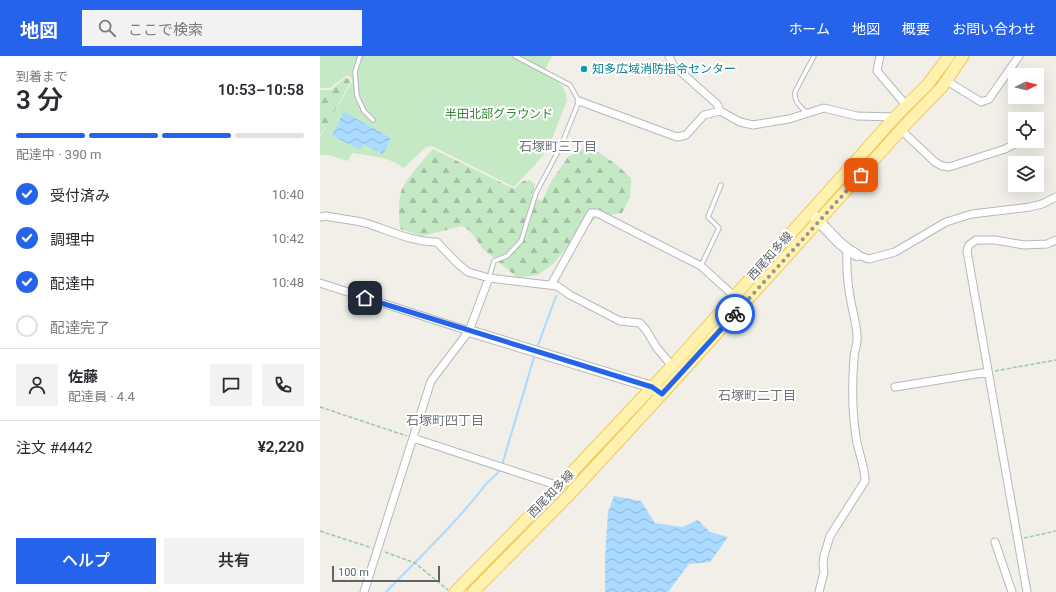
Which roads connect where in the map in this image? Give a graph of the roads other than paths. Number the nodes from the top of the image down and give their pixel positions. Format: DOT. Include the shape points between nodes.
graph roads {
  1 [pos="360,56"];
  2 [pos="515,56"];
  3 [pos="669,56"];
  4 [pos="814,56"];
  5 [pos="880,56"];
  6 [pos="949,56"];
  7 [pos="963,56"];
  8 [pos="1019,56"];
  9 [pos="947,81"];
  10 [pos="578,102"];
  11 [pos="906,105"];
  12 [pos="720,111"];
  13 [pos="807,113"];
  14 [pos="895,117"];
  15 [pos="373,120"];
  16 [pos="901,130"];
  17 [pos="1008,148"];
  18 [pos="721,185"];
  19 [pos="1056,196"];
  20 [pos="810,212"];
  21 [pos="320,217"];
  22 [pos="820,221"];
  23 [pos="1056,240"];
  24 [pos="847,250"];
  25 [pos="857,255"];
  26 [pos="701,266"];
  27 [pos="489,278"];
  28 [pos="320,284"];
  29 [pos="551,285"];
  30 [pos="734,296"];
  31 [pos="469,331"];
  32 [pos="672,366"];
  33 [pos="988,372"];
  34 [pos="652,387"];
  35 [pos="895,387"];
  36 [pos="662,394"];
  37 [pos="413,438"];
  38 [pos="559,486"];
  39 [pos="995,542"];
  40 [pos="364,592"];
  41 [pos="455,592"];
  42 [pos="473,592"];
  43 [pos="819,592"];
  44 [pos="1012,592"];
  45 [pos="1027,592"];
  1 -- 15 [label="lane" via="354,72 357,96 364,111"];
  2 -- 10 [label="lane" via="570,85"];
  3 -- 12 [label="street" via="673,66 717,104"];
  4 -- 13 [label="lane" via="794,98"];
  5 -- 11 [label="street" via="877,71"];
  6 -- 11 [label="main road, 西尾知多線" via="928,84"];
  7 -- 9 [label="main road, 西尾知多線"];
  8 -- 9 [label="street" via="989,99 981,102"];
  9 -- 16 [label="main road, 西尾知多線"];
  10 -- 12 [label="street" via="677,137 686,135 704,115"];
  10 -- 27 [label="lane" via="561,146 536,193 521,241 507,256 494,261"];
  11 -- 14 [label="main road, 西尾知多線"];
  12 -- 13 [label="street" via="740,122 753,125 790,119"];
  13 -- 14 [label="street" via="824,108 857,116"];
  14 -- 20 [label="main road, 西尾知多線"];
  16 -- 17 [label="street" via="942,166 949,167"];
  16 -- 22 [label="main road, 西尾知多線"];
  18 -- 26 [label="lane" via="708,217 719,228"];
  19 -- 25 [label="street" via="1030,207 972,214 946,222 890,254 869,259"];
  20 -- 22 [label="street"];
  20 -- 30 [label="main road, 西尾知多線"];
  21 -- 27 [label="street" via="367,224 408,238 437,242 468,272"];
  22 -- 24 [label="street"];
  22 -- 36 [label="main road, 西尾知多線"];
  23 -- 33 [label="street" via="1047,244 1024,245 976,240 969,245 967,251"];
  24 -- 25 [label="street"];
  24 -- 43 [label="street" via="848,287 858,339 852,389 856,437 865,482 830,536 824,556 824,572"];
  26 -- 29 [label="street" via="597,213 591,213"];
  26 -- 30 [label="street"];
  27 -- 29 [label="street"];
  27 -- 31 [label="street"];
  28 -- 31 [label="street"];
  29 -- 32 [label="street" via="620,321 640,323"];
  30 -- 32 [label="main road, 西尾知多線"];
  31 -- 34 [label="street"];
  31 -- 37 [label="street" via="431,381"];
  32 -- 34 [label="main road, 西尾知多線"];
  33 -- 35 [label="street"];
  33 -- 45 [label="street"];
  34 -- 36 [label="street"];
  34 -- 38 [label="main road, 西尾知多線"];
  36 -- 42 [label="main road, 西尾知多線" via="569,495"];
  37 -- 38 [label="street"];
  37 -- 40 [label="street"];
  38 -- 41 [label="main road, 西尾知多線"];
  39 -- 44 [label="street"];
}
